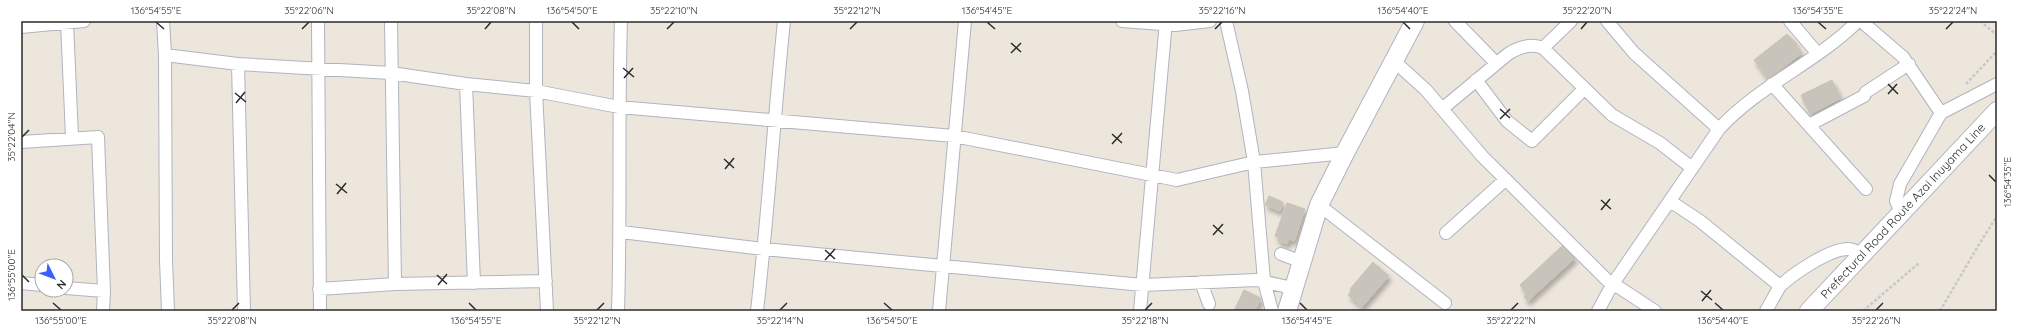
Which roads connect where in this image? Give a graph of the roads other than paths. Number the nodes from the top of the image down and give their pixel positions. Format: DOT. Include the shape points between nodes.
graph roads {
  1 [pos="84,21"];
  2 [pos="163,21"];
  3 [pos="318,21"];
  4 [pos="391,21"];
  5 [pos="536,21"];
  6 [pos="622,21"];
  7 [pos="784,21"];
  8 [pos="965,21"];
  9 [pos="1122,21"];
  10 [pos="1210,21"];
  11 [pos="1226,21"];
  12 [pos="1415,21"];
  13 [pos="1455,21"];
  14 [pos="1607,21"];
  15 [pos="1790,21"];
  16 [pos="1858,21"];
  17 [pos="1861,21"];
  18 [pos="67,22"];
  19 [pos="1166,23"];
  20 [pos="1562,23"];
  21 [pos="21,27"];
  22 [pos="1543,48"];
  23 [pos="1818,54"];
  24 [pos="165,55"];
  25 [pos="1394,61"];
  26 [pos="1496,63"];
  27 [pos="238,64"];
  28 [pos="1909,64"];
  29 [pos="319,69"];
  30 [pos="392,73"];
  31 [pos="1476,80"];
  32 [pos="466,84"];
  33 [pos="1772,84"];
  34 [pos="1997,84"];
  35 [pos="1584,89"];
  36 [pos="536,91"];
  37 [pos="619,106"];
  38 [pos="1442,109"];
  39 [pos="1997,111"];
  40 [pos="1941,113"];
  41 [pos="774,121"];
  42 [pos="1809,125"];
  43 [pos="1719,129"];
  44 [pos="954,136"];
  45 [pos="72,138"];
  46 [pos="21,142"];
  47 [pos="1345,153"];
  48 [pos="1254,162"];
  49 [pos="1692,168"];
  50 [pos="1152,174"];
  51 [pos="1505,180"];
  52 [pos="1866,189"];
  53 [pos="1670,201"];
  54 [pos="1320,205"];
  55 [pos="1901,212"];
  56 [pos="621,232"];
  57 [pos="1446,233"];
  58 [pos="764,249"];
  59 [pos="1281,254"];
  60 [pos="1862,254"];
  61 [pos="1302,262"];
  62 [pos="944,265"];
  63 [pos="1264,280"];
  64 [pos="546,281"];
  65 [pos="1201,282"];
  66 [pos="474,283"];
  67 [pos="21,284"];
  68 [pos="395,284"];
  69 [pos="34,285"];
  70 [pos="1143,285"];
  71 [pos="1612,285"];
  72 [pos="1780,286"];
  73 [pos="1293,288"];
  74 [pos="74,289"];
  75 [pos="319,289"];
  76 [pos="104,291"];
  77 [pos="1445,303"];
  78 [pos="1209,304"];
  79 [pos="102,311"];
  80 [pos="168,311"];
  81 [pos="244,311"];
  82 [pos="320,311"];
  83 [pos="547,311"];
  84 [pos="618,311"];
  85 [pos="756,311"];
  86 [pos="939,311"];
  87 [pos="1140,311"];
  88 [pos="1275,311"];
  89 [pos="1598,311"];
  90 [pos="1655,311"];
  91 [pos="1766,311"];
  92 [pos="1809,311"];
  1 -- 18 [label="street"];
  2 -- 24 [label="street"];
  3 -- 29 [label="street"];
  4 -- 30 [label="street"];
  5 -- 36 [label="street"];
  6 -- 37 [label="street"];
  7 -- 41 [label="street"];
  8 -- 44 [label="street"];
  9 -- 19 [label="street"];
  10 -- 19 [label="street"];
  11 -- 48 [label="street" via="1242,91"];
  12 -- 25 [label="street"];
  13 -- 26 [label="street"];
  14 -- 43 [label="street" via="1634,53"];
  15 -- 23 [label="street"];
  16 -- 23 [label="street"];
  17 -- 28 [label="street"];
  18 -- 21 [label="street"];
  18 -- 45 [label="street"];
  19 -- 50 [label="street"];
  20 -- 22 [label="street"];
  22 -- 26 [label="street" via="1519,48"];
  22 -- 35 [label="street"];
  23 -- 33 [label="street"];
  24 -- 27 [label="street"];
  24 -- 80 [label="street"];
  25 -- 38 [label="street" via="1426,90"];
  25 -- 47 [label="street"];
  26 -- 31 [label="street"];
  27 -- 29 [label="street"];
  27 -- 81 [label="street"];
  28 -- 40 [label="street"];
  28 -- 42 [label="street" via="1866,92 1864,96"];
  29 -- 30 [label="street"];
  29 -- 75 [label="street"];
  30 -- 32 [label="street"];
  30 -- 68 [label="street"];
  31 -- 35 [label="street" via="1507,121 1532,141"];
  31 -- 38 [label="street"];
  32 -- 36 [label="street"];
  32 -- 66 [label="street"];
  33 -- 42 [label="street"];
  33 -- 43 [label="street" via="1734,113"];
  34 -- 40 [label="street"];
  35 -- 49 [label="street" via="1612,115 1660,143"];
  36 -- 37 [label="street"];
  36 -- 64 [label="street"];
  37 -- 41 [label="street"];
  37 -- 56 [label="street"];
  38 -- 51 [label="street"];
  39 -- 55 [label="street, Prefectural Road Route Azai Inuyama Line"];
  40 -- 55 [label="street" via="1900,184 1896,200"];
  41 -- 44 [label="street"];
  41 -- 58 [label="street"];
  42 -- 52 [label="street"];
  43 -- 49 [label="street"];
  44 -- 50 [label="street"];
  44 -- 62 [label="street"];
  45 -- 46 [label="street"];
  45 -- 76 [label="street" via="98,136"];
  47 -- 48 [label="street"];
  47 -- 54 [label="street"];
  48 -- 50 [label="street" via="1177,180"];
  48 -- 63 [label="street"];
  49 -- 53 [label="street"];
  50 -- 70 [label="street"];
  51 -- 57 [label="street"];
  51 -- 71 [label="street"];
  53 -- 71 [label="street"];
  53 -- 72 [label="street" via="1700,221"];
  54 -- 61 [label="street"];
  54 -- 77 [label="street"];
  55 -- 60 [label="street, Prefectural Road Route Azai Inuyama Line"];
  56 -- 58 [label="street"];
  56 -- 84 [label="street"];
  58 -- 62 [label="street"];
  58 -- 85 [label="street"];
  59 -- 61 [label="street"];
  60 -- 72 [label="street" via="1851,249 1840,251 1802,269"];
  60 -- 92 [label="street, Prefectural Road Route Azai Inuyama Line"];
  61 -- 73 [label="street"];
  62 -- 70 [label="street"];
  62 -- 86 [label="street"];
  63 -- 65 [label="street"];
  63 -- 73 [label="street"];
  63 -- 88 [label="street"];
  64 -- 66 [label="street"];
  64 -- 83 [label="street"];
  65 -- 70 [label="street"];
  65 -- 78 [label="street"];
  66 -- 68 [label="street"];
  67 -- 69 [label="street"];
  68 -- 75 [label="street"];
  70 -- 87 [label="street"];
  71 -- 89 [label="street"];
  71 -- 90 [label="street"];
  72 -- 91 [label="street"];
  73 -- 88 [label="street"];
  74 -- 76 [label="street"];
  75 -- 82 [label="street"];
  76 -- 79 [label="street"];
}
